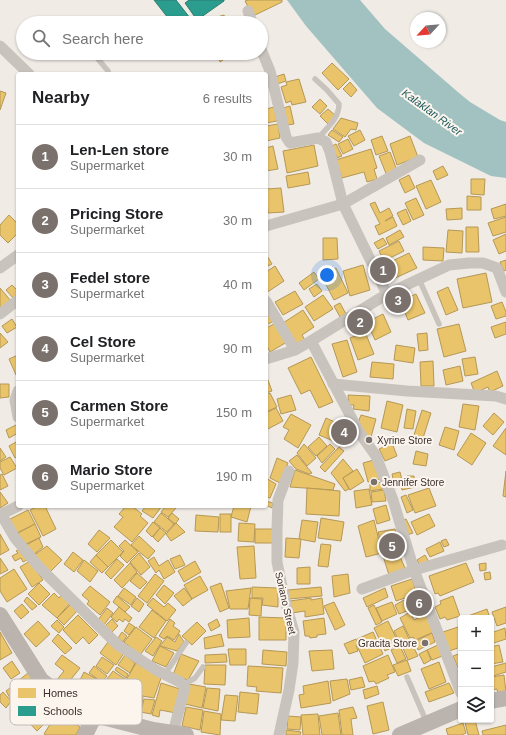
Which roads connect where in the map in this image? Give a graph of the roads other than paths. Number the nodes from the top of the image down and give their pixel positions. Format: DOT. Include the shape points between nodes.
graph roads {
  1 [pos="248,11"];
  2 [pos="250,16"];
  3 [pos="0,46"];
  4 [pos="99,60"];
  5 [pos="266,60"];
  6 [pos="27,72"];
  7 [pos="108,72"];
  8 [pos="316,79"];
  9 [pos="318,138"];
  10 [pos="420,160"];
  11 [pos="342,204"];
  12 [pos="268,225"];
  13 [pos="16,256"];
  14 [pos="0,268"];
  15 [pos="419,279"];
  16 [pos="506,292"];
  17 [pos="386,294"];
  18 [pos="16,302"];
  19 [pos="268,304"];
  20 [pos="0,314"];
  21 [pos="439,324"];
  22 [pos="311,341"];
  23 [pos="295,350"];
  24 [pos="268,358"];
  25 [pos="333,384"];
  26 [pos="506,399"];
  27 [pos="288,471"];
  28 [pos="16,507"];
  29 [pos="0,514"];
  30 [pos="502,545"];
  31 [pos="414,570"];
  32 [pos="362,589"];
  33 [pos="0,614"];
  34 [pos="186,643"];
  35 [pos="203,667"];
  36 [pos="165,674"];
  37 [pos="407,677"];
  38 [pos="40,679"];
  39 [pos="183,685"];
  40 [pos="459,687"];
  41 [pos="506,698"];
  42 [pos="494,700"];
  43 [pos="458,710"];
  44 [pos="427,723"];
  45 [pos="90,725"];
  46 [pos="134,725"];
  47 [pos="180,734"];
  48 [pos="85,735"];
  49 [pos="279,735"];
  50 [pos="400,735"];
  1 -- 2 [label="street"];
  3 -- 6 [label="street"];
  4 -- 7 [label="lane"];
  5 -- 9 [label="street" via="290,143"];
  8 -- 9 [label="lane" via="339,104 339,112"];
  9 -- 11 [label="street" via="326,142 330,152"];
  10 -- 11 [label="street"];
  11 -- 12 [label="street"];
  11 -- 17 [label="street"];
  13 -- 14 [label="street"];
  15 -- 16 [label="street" via="449,265 483,264 497,268"];
  15 -- 17 [label="street"];
  15 -- 21 [label="lane"];
  17 -- 22 [label="street"];
  18 -- 20 [label="street"];
  19 -- 23 [label="street"];
  22 -- 23 [label="street"];
  22 -- 25 [label="street"];
  23 -- 24 [label="street"];
  25 -- 26 [label="street" via="496,396"];
  25 -- 31 [label="street" via="358,432 376,456 393,500"];
  27 -- 49 [label="street, Soriano Street" via="278,500 277,562 294,632 293,663"];
  28 -- 29 [label="street"];
  29 -- 36 [label="street" via="15,538 39,567 118,645"];
  30 -- 31 [label="street"];
  31 -- 32 [label="street"];
  31 -- 40 [label="street"];
  33 -- 38 [label="main road"];
  34 -- 36 [label="lane"];
  35 -- 39 [label="lane" via="195,678"];
  36 -- 39 [label="street"];
  37 -- 44 [label="lane"];
  39 -- 47 [label="street" via="185,687"];
  41 -- 42 [label="main road"];
  43 -- 44 [label="main road"];
  44 -- 50 [label="main road"];
  45 -- 48 [label="main road"];
  46 -- 47 [label="main road"];
}
